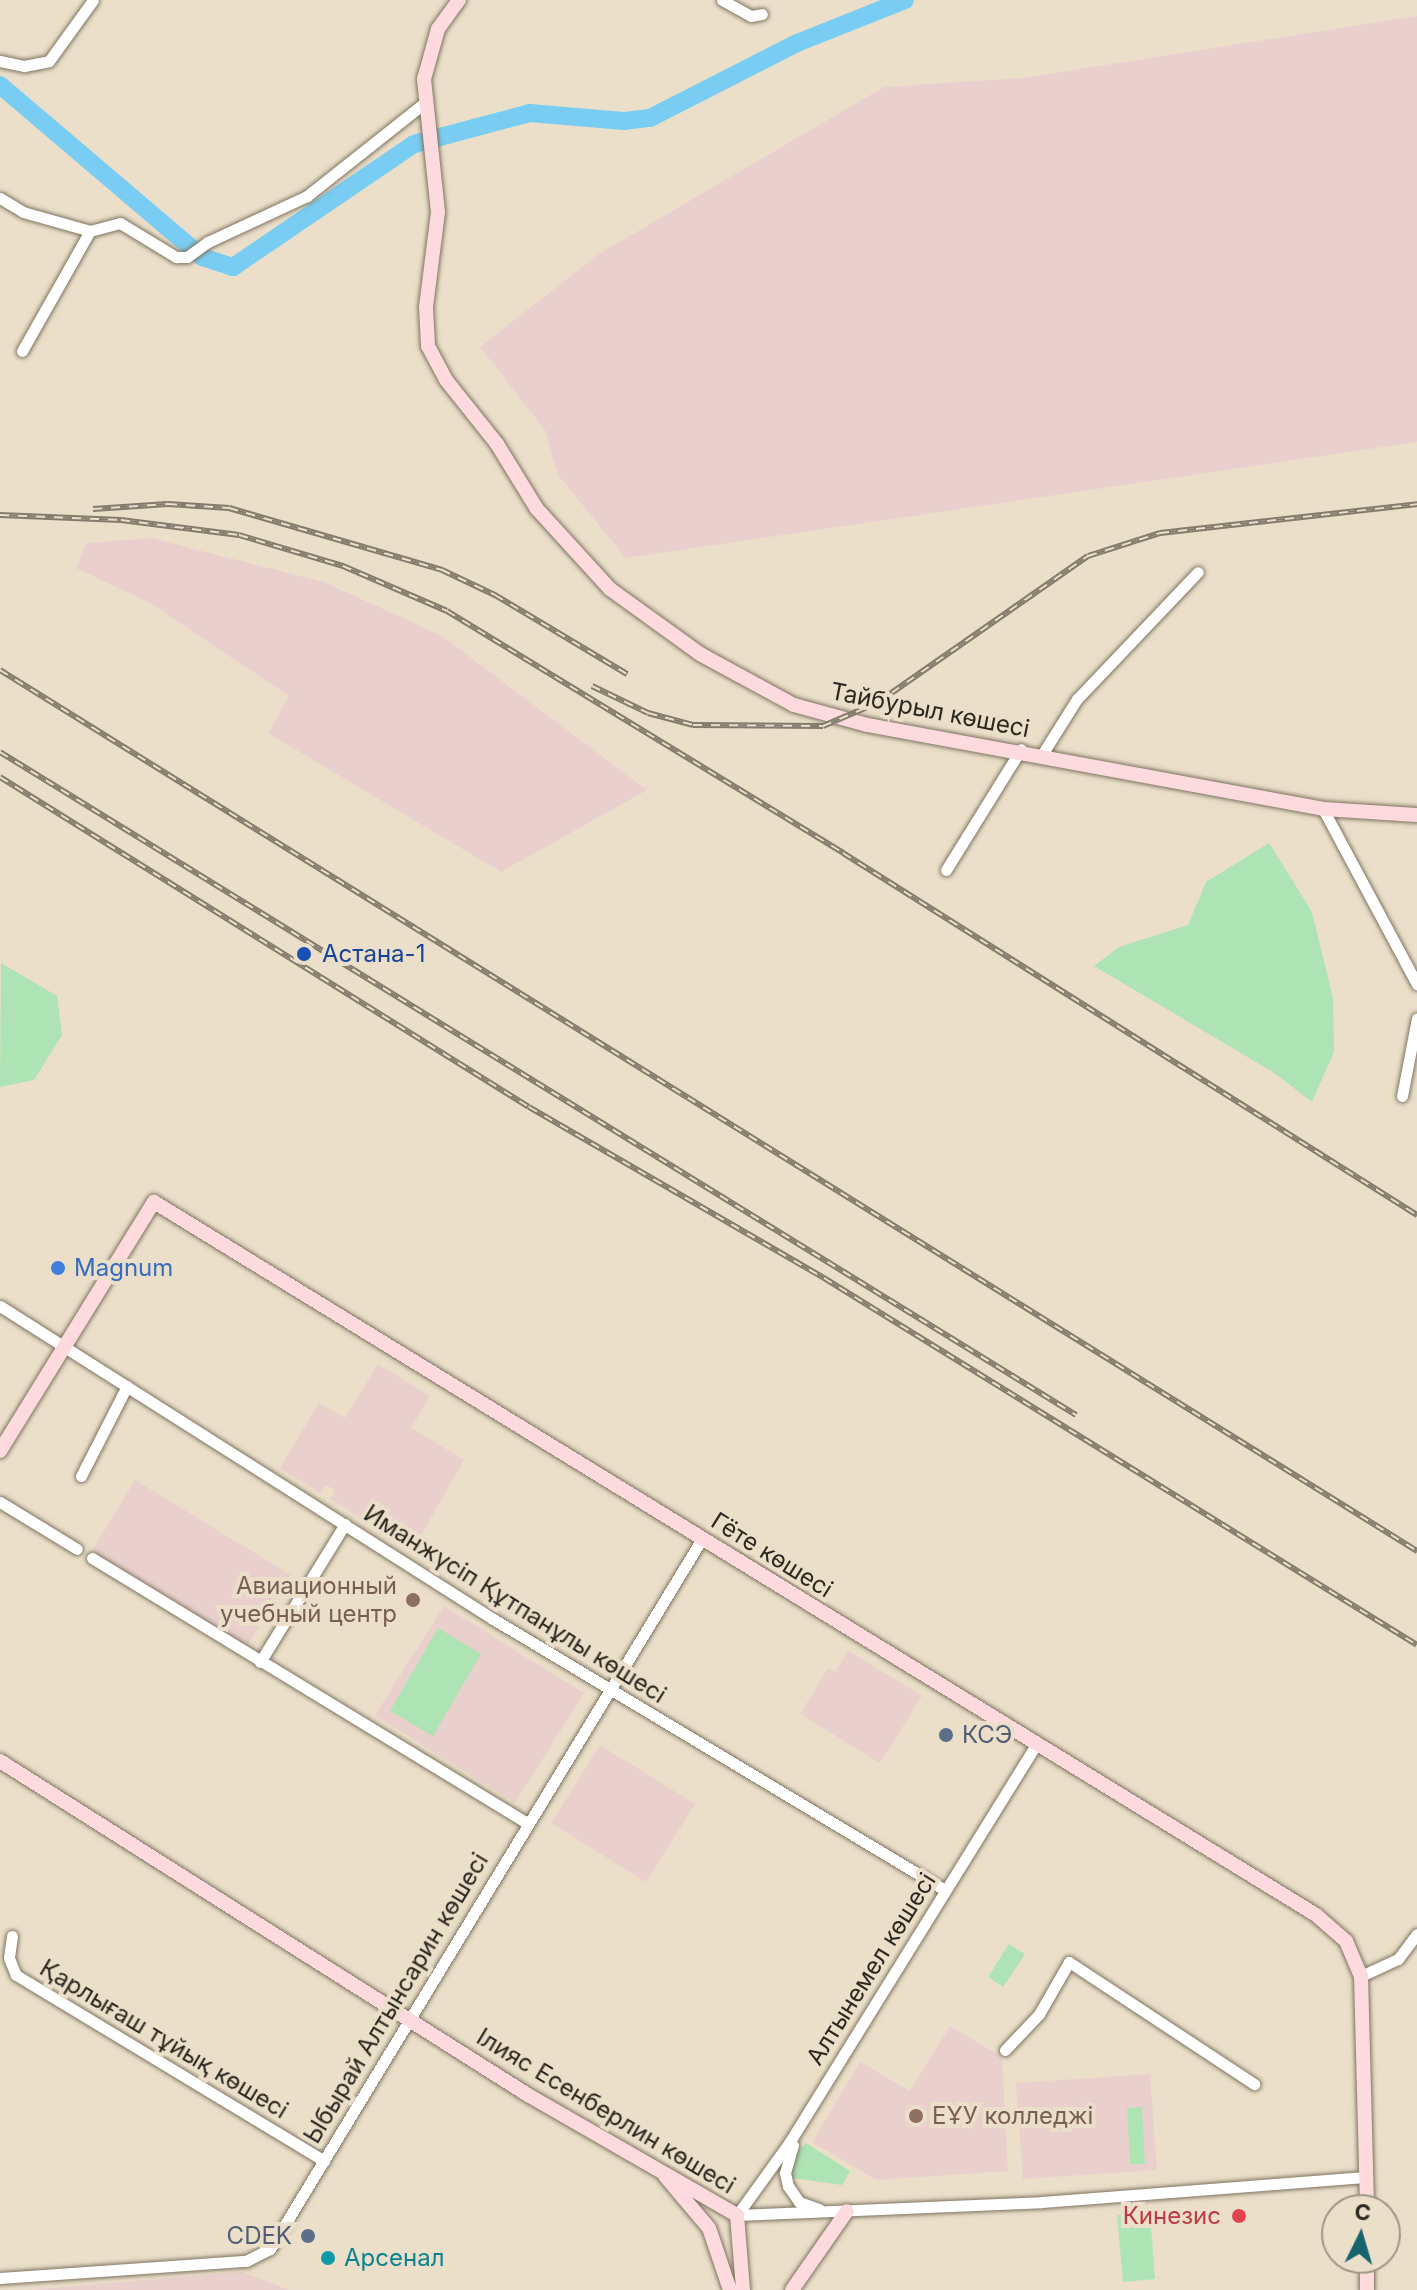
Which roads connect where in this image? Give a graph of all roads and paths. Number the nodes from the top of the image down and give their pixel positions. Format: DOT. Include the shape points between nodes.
graph roads {
  1 [pos="93,0"];
  2 [pos="459,0"];
  3 [pos="722,0"];
  4 [pos="762,14"];
  5 [pos="0,61"];
  6 [pos="423,104"];
  7 [pos="0,198"];
  8 [pos="90,231"];
  9 [pos="22,351"];
  10 [pos="1198,572"];
  11 [pos="1021,749"];
  12 [pos="1043,753"];
  13 [pos="1323,809"];
  14 [pos="1417,815"];
  15 [pos="946,870"];
  16 [pos="1417,983"];
  17 [pos="1417,991"];
  18 [pos="1417,1018"];
  19 [pos="1402,1096"];
  20 [pos="0,1306"];
  21 [pos="68,1345"];
  22 [pos="127,1386"];
  23 [pos="0,1451"];
  24 [pos="81,1476"];
  25 [pos="0,1502"];
  26 [pos="345,1524"];
  27 [pos="703,1537"];
  28 [pos="77,1549"];
  29 [pos="92,1558"];
  30 [pos="260,1662"];
  31 [pos="609,1691"];
  32 [pos="1037,1743"];
  33 [pos="0,1761"];
  34 [pos="0,1770"];
  35 [pos="37,1784"];
  36 [pos="527,1823"];
  37 [pos="945,1890"];
  38 [pos="1417,1934"];
  39 [pos="12,1936"];
  40 [pos="1361,1976"];
  41 [pos="410,2018"];
  42 [pos="1005,2050"];
  43 [pos="1254,2084"];
  44 [pos="809,2111"];
  45 [pos="324,2161"];
  46 [pos="656,2167"];
  47 [pos="1366,2177"];
  48 [pos="1367,2194"];
  49 [pos="847,2211"];
  50 [pos="737,2215"];
  51 [pos="0,2278"];
  52 [pos="730,2290"];
  53 [pos="743,2290"];
  54 [pos="792,2290"];
  1 -- 5 [label="street" via="49,61 24,66"];
  2 -- 6 [label="main road" via="428,56"];
  3 -- 4 [label="street" via="751,16"];
  6 -- 8 [label="street" via="307,196 187,257 176,257 120,223"];
  6 -- 11 [label="main road, Тайбурыл көшесі" via="432,148 437,230 425,322 433,359 573,553 610,589 700,654 794,705 867,725"];
  7 -- 8 [label="street" via="23,212"];
  8 -- 9 [label="street"];
  10 -- 12 [label="street" via="1077,699"];
  11 -- 12 [label="main road, Тайбурыл көшесі"];
  11 -- 15 [label="street"];
  12 -- 13 [label="main road, Тайбурыл көшесі"];
  13 -- 14 [label="main road, Тайбурыл көшесі"];
  13 -- 16 [label="street"];
  16 -- 17 [label="street"];
  18 -- 19 [label="street"];
  20 -- 21 [label="street, Иманжүсіп Құтпанұлы көшесі"];
  21 -- 22 [label="street, Иманжүсіп Құтпанұлы көшесі"];
  21 -- 23 [label="main road"];
  21 -- 27 [label="main road, Гёте көшесі" via="154,1202"];
  22 -- 24 [label="street"];
  22 -- 26 [label="street, Иманжүсіп Құтпанұлы көшесі"];
  25 -- 28 [label="street"];
  26 -- 30 [label="street"];
  26 -- 31 [label="street, Иманжүсіп Құтпанұлы көшесі"];
  27 -- 31 [label="street, Ыбырай Алтынсарин көшесі"];
  27 -- 32 [label="main road, Гёте көшесі"];
  29 -- 30 [label="street"];
  30 -- 36 [label="street"];
  31 -- 36 [label="street, Ыбырай Алтынсарин көшесі"];
  31 -- 37 [label="street, Иманжүсіп Құтпанұлы көшесі"];
  32 -- 37 [label="street, Алтынемел көшесі"];
  32 -- 40 [label="main road, Гёте көшесі" via="1316,1915 1346,1941"];
  33 -- 35 [label="main road, Ілияс Есенберлин көшесі"];
  34 -- 35 [label="main road"];
  35 -- 41 [label="main road, Ілияс Есенберлин көшесі"];
  36 -- 41 [label="street, Ыбырай Алтынсарин көшесі"];
  37 -- 44 [label="street, Алтынемел көшесі"];
  38 -- 40 [label="street" via="1398,1959"];
  39 -- 45 [label="street, Қарлығаш тұйық көшесі" via="9,1958 16,1975"];
  40 -- 47 [label="main road, Гёте көшесі"];
  41 -- 45 [label="street, Ыбырай Алтынсарин көшесі"];
  41 -- 46 [label="main road, Ілияс Есенберлин көшесі" via="528,2095"];
  42 -- 43 [label="street" via="1039,2014 1069,1962"];
  44 -- 49 [label="street" via="789,2156 788,2186 811,2207"];
  44 -- 50 [label="street, Алтынемел көшесі"];
  45 -- 51 [label="street, Ыбырай Алтынсарин көшесі" via="270,2249 257,2258"];
  46 -- 50 [label="main road, Ілияс Есенберлин көшесі"];
  46 -- 52 [label="main road" via="709,2228"];
  47 -- 48 [label="main road, Гёте көшесі"];
  47 -- 49 [label="street, Ілияс Есенберлин көшесі"];
  49 -- 50 [label="street, Ілияс Есенберлин көшесі"];
  49 -- 54 [label="main road"];
  50 -- 53 [label="main road"];
}
